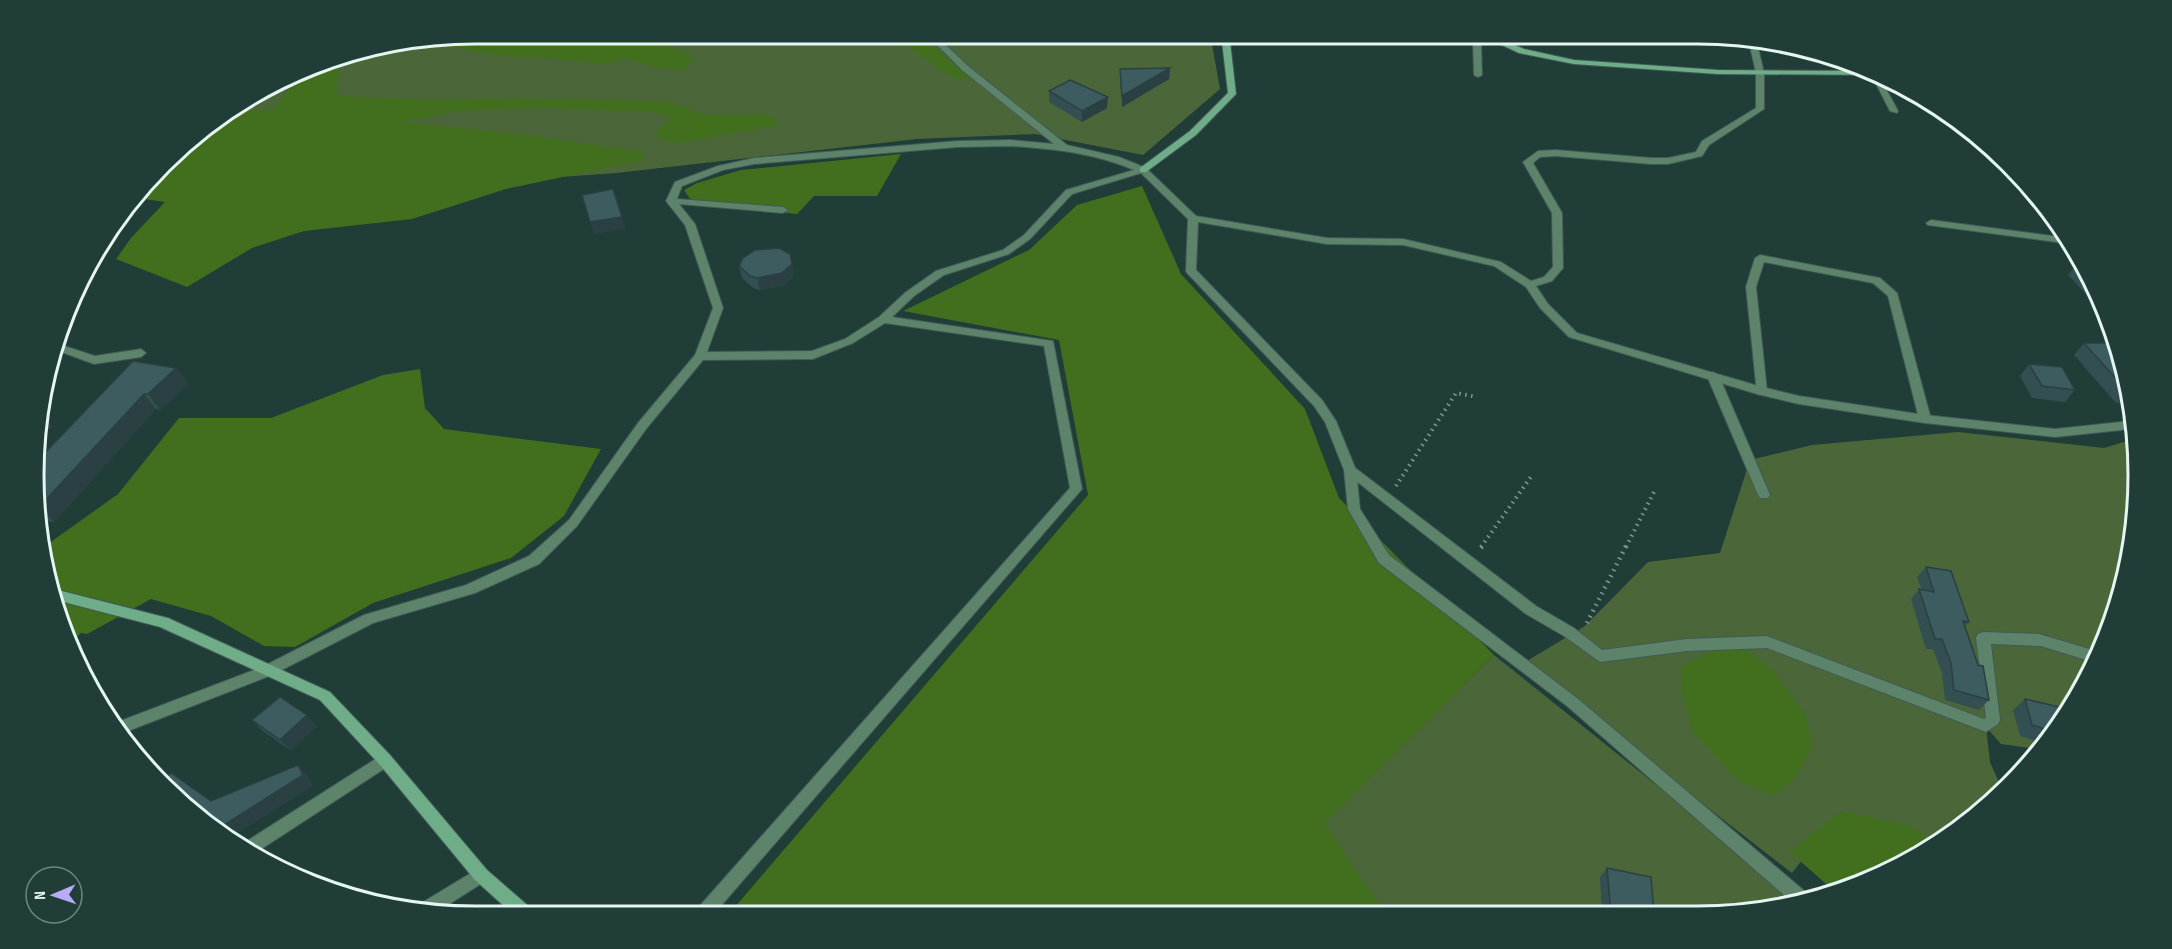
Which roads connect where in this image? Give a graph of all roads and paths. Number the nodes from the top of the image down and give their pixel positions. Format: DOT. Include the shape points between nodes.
graph roads {
  1 [pos="940,44"];
  2 [pos="1226,44"];
  3 [pos="1477,44"];
  4 [pos="1506,44"];
  5 [pos="1754,47"];
  6 [pos="1760,73"];
  7 [pos="1854,73"];
  8 [pos="1478,75"];
  9 [pos="1880,84"];
  10 [pos="1894,111"];
  11 [pos="1064,147"];
  12 [pos="1143,170"];
  13 [pos="671,201"];
  14 [pos="783,210"];
  15 [pos="1193,218"];
  16 [pos="1931,223"];
  17 [pos="2059,240"];
  18 [pos="1530,285"];
  19 [pos="883,319"];
  20 [pos="62,349"];
  21 [pos="141,353"];
  22 [pos="700,356"];
  23 [pos="1713,376"];
  24 [pos="1761,392"];
  25 [pos="1477,397"];
  26 [pos="1925,419"];
  27 [pos="2126,425"];
  28 [pos="1350,470"];
  29 [pos="1533,474"];
  30 [pos="1654,492"];
  31 [pos="1764,495"];
  32 [pos="1388,499"];
  33 [pos="1470,563"];
  34 [pos="61,595"];
  35 [pos="1578,639"];
  36 [pos="2089,655"];
  37 [pos="267,670"];
  38 [pos="125,726"];
  39 [pos="385,760"];
  40 [pos="254,845"];
  41 [pos="481,875"];
  42 [pos="1795,894"];
  43 [pos="436,904"];
  44 [pos="516,906"];
  45 [pos="711,906"];
  1 -- 11 [label="street"];
  2 -- 12 [label="street" via="1232,94 1193,133"];
  3 -- 8 [label="street"];
  4 -- 6 [label="street" via="1574,62"];
  5 -- 6 [label="street"];
  6 -- 7 [label="street"];
  6 -- 18 [label="street" via="1760,109 1705,143 1699,154 1660,161 1556,153 1538,154 1528,162 1557,213 1558,268 1548,279"];
  9 -- 10 [label="street"];
  11 -- 12 [label="street" via="1116,159"];
  11 -- 13 [label="street" via="958,144 754,161 678,184"];
  12 -- 15 [label="street"];
  12 -- 19 [label="street" via="1069,192 1027,237 1006,252 940,273"];
  13 -- 14 [label="street"];
  13 -- 22 [label="street" via="690,224 718,308"];
  15 -- 18 [label="street" via="1327,241 1403,242 1497,264"];
  15 -- 28 [label="street" via="1191,271 1318,403 1330,421"];
  16 -- 17 [label="street"];
  18 -- 23 [label="street" via="1544,306 1573,335"];
  19 -- 22 [label="street" via="849,341 813,355"];
  19 -- 45 [label="street" via="1049,343 1076,489"];
  20 -- 21 [label="street" via="94,360"];
  22 -- 37 [label="street" via="642,426 573,523 534,560 470,590 369,619"];
  23 -- 24 [label="street"];
  23 -- 31 [label="street"];
  24 -- 26 [label="street"];
  24 -- 26 [label="street" via="1751,287 1760,258 1876,280 1893,295"];
  25 -- 32 [label="path" via="1456,393"];
  26 -- 27 [label="street" via="2055,433"];
  28 -- 32 [label="street"];
  28 -- 42 [label="street" via="1354,509 1384,559 1572,702"];
  29 -- 33 [label="path"];
  30 -- 35 [label="path"];
  32 -- 33 [label="street"];
  33 -- 35 [label="street" via="1531,610"];
  34 -- 37 [label="street" via="163,621"];
  35 -- 36 [label="street" via="1600,656 1687,645 1767,642 1986,726 1993,720 1983,638 2039,640"];
  37 -- 38 [label="street"];
  37 -- 39 [label="street" via="325,696"];
  39 -- 40 [label="street"];
  39 -- 41 [label="street"];
  41 -- 43 [label="street"];
  41 -- 44 [label="street"];
}
